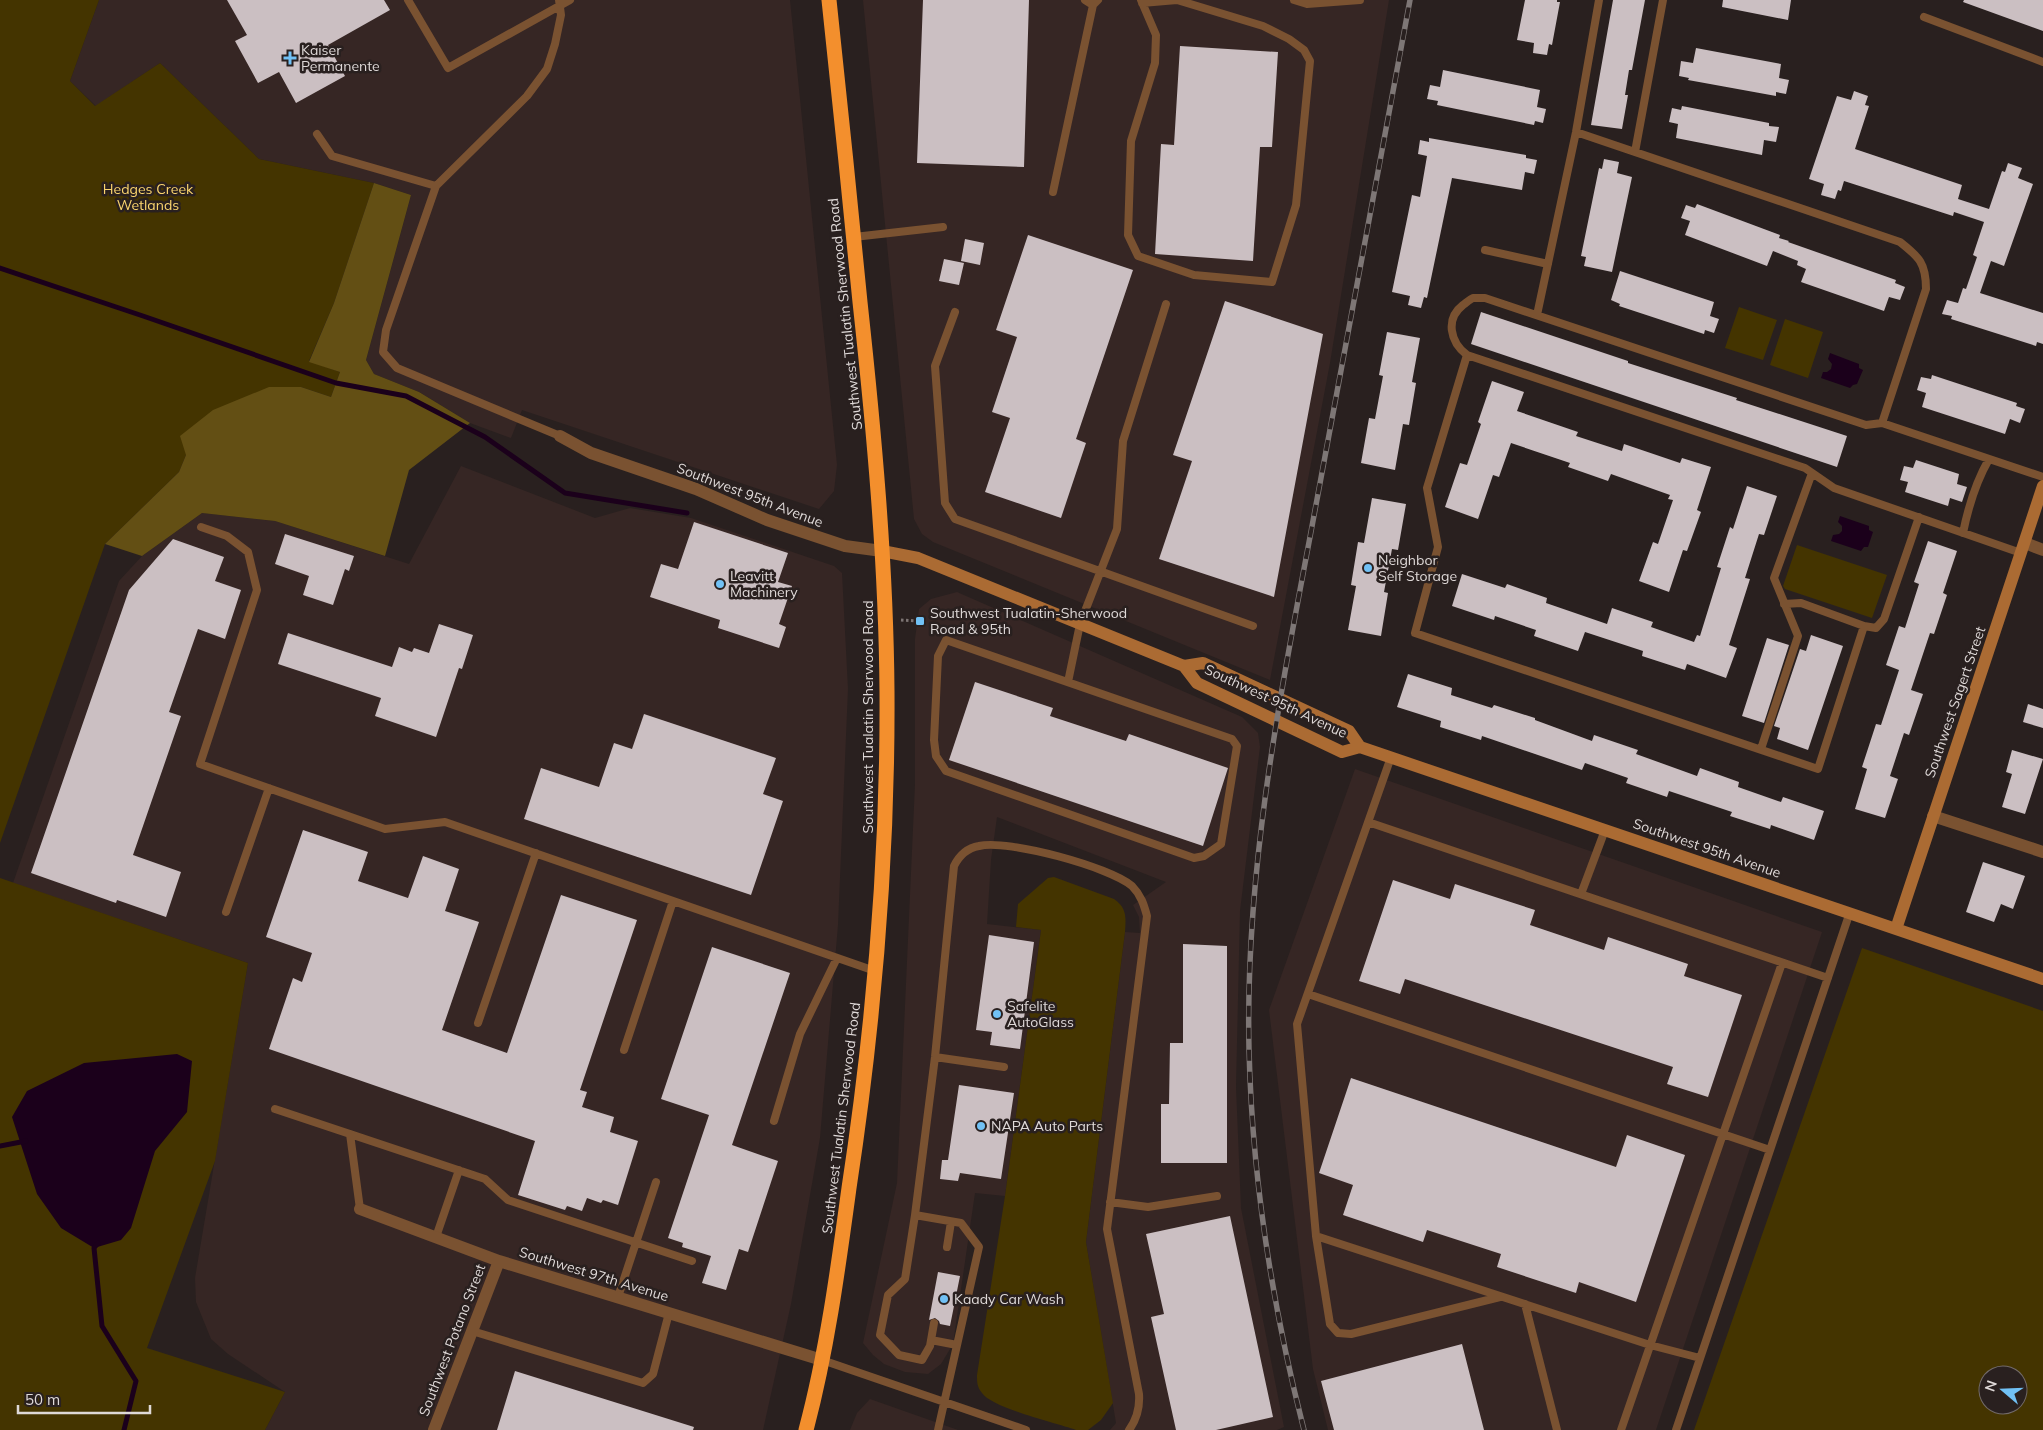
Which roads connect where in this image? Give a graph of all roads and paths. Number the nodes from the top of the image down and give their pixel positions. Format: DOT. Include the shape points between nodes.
graph roads {
  1 [pos="408,0"];
  2 [pos="570,0"];
  3 [pos="829,0"];
  4 [pos="1085,0"];
  5 [pos="1294,0"];
  6 [pos="1360,0"];
  7 [pos="1599,0"];
  8 [pos="1663,0"];
  9 [pos="1142,1"];
  10 [pos="1096,2"];
  11 [pos="560,3"];
  12 [pos="1924,17"];
  13 [pos="2043,62"];
  14 [pos="1576,132"];
  15 [pos="318,134"];
  16 [pos="1635,152"];
  17 [pos="436,186"];
  18 [pos="1053,192"];
  19 [pos="943,227"];
  20 [pos="854,237"];
  21 [pos="1485,250"];
  22 [pos="1548,264"];
  23 [pos="1166,304"];
  24 [pos="955,312"];
  25 [pos="1537,315"];
  26 [pos="1467,354"];
  27 [pos="1882,424"];
  28 [pos="560,436"];
  29 [pos="1989,459"];
  30 [pos="1812,472"];
  31 [pos="2043,477"];
  32 [pos="2043,486"];
  33 [pos="1919,517"];
  34 [pos="201,526"];
  35 [pos="1963,533"];
  36 [pos="2023,548"];
  37 [pos="2043,550"];
  38 [pos="882,551"];
  39 [pos="1100,570"];
  40 [pos="1784,604"];
  41 [pos="1080,624"];
  42 [pos="1253,626"];
  43 [pos="1864,626"];
  44 [pos="1184,666"];
  45 [pos="1068,682"];
  46 [pos="1360,747"];
  47 [pos="1761,749"];
  48 [pos="1391,757"];
  49 [pos="269,788"];
  50 [pos="1933,816"];
  51 [pos="1368,822"];
  52 [pos="1604,830"];
  53 [pos="2043,852"];
  54 [pos="536,853"];
  55 [pos="1581,894"];
  56 [pos="673,901"];
  57 [pos="226,912"];
  58 [pos="1850,912"];
  59 [pos="1896,929"];
  60 [pos="836,958"];
  61 [pos="1782,963"];
  62 [pos="875,971"];
  63 [pos="1828,978"];
  64 [pos="2043,979"];
  65 [pos="1308,994"];
  66 [pos="478,1023"];
  67 [pos="624,1050"];
  68 [pos="935,1057"];
  69 [pos="1004,1067"];
  70 [pos="275,1109"];
  71 [pos="774,1121"];
  72 [pos="350,1134"];
  73 [pos="1723,1135"];
  74 [pos="1770,1150"];
  75 [pos="459,1170"];
  76 [pos="656,1182"];
  77 [pos="1217,1196"];
  78 [pos="1110,1202"];
  79 [pos="360,1209"];
  80 [pos="915,1215"];
  81 [pos="951,1222"];
  82 [pos="1316,1236"];
  83 [pos="436,1237"];
  84 [pos="636,1242"];
  85 [pos="947,1247"];
  86 [pos="499,1261"];
  87 [pos="692,1261"];
  88 [pos="618,1297"];
  89 [pos="1502,1297"];
  90 [pos="1525,1304"];
  91 [pos="669,1313"];
  92 [pos="934,1323"];
  93 [pos="472,1331"];
  94 [pos="931,1340"];
  95 [pos="957,1345"];
  96 [pos="1650,1345"];
  97 [pos="1700,1358"];
  98 [pos="822,1360"];
  99 [pos="945,1402"];
  100 [pos="434,1430"];
  101 [pos="806,1430"];
  102 [pos="938,1430"];
  103 [pos="1026,1430"];
  104 [pos="1129,1430"];
  105 [pos="1557,1430"];
  106 [pos="1621,1430"];
  107 [pos="1676,1430"];
  1 -- 11 [label="lane" via="448,68"];
  2 -- 11 [label="lane"];
  3 -- 20 [label="highway, Southwest Tualatin Sherwood Road"];
  4 -- 10 [label="lane"];
  5 -- 6 [label="lane" via="1307,4"];
  7 -- 14 [label="lane"];
  8 -- 16 [label="lane"];
  9 -- 9 [label="lane" via="1156,36 1155,63 1131,141 1128,235 1138,256 1194,276 1272,282 1296,205 1310,61 1304,50 1263,26 1177,0"];
  10 -- 18 [label="lane"];
  11 -- 17 [label="lane" via="561,15 547,69 527,96"];
  12 -- 13 [label="lane"];
  14 -- 16 [label="lane"];
  14 -- 22 [label="lane"];
  15 -- 17 [label="lane" via="332,156"];
  16 -- 27 [label="lane" via="1900,242 1916,254 1926,272 1926,289"];
  17 -- 28 [label="lane" via="386,330 383,352 397,368"];
  19 -- 20 [label="lane"];
  20 -- 38 [label="highway, Southwest Tualatin Sherwood Road"];
  21 -- 22 [label="lane"];
  22 -- 25 [label="lane"];
  23 -- 39 [label="lane" via="1123,441 1117,529"];
  24 -- 39 [label="lane" via="935,366 945,503 954,519"];
  25 -- 26 [label="lane" via="1485,298 1472,298 1459,308 1452,320 1452,335 1460,350"];
  25 -- 27 [label="lane" via="1858,422"];
  26 -- 30 [label="lane"];
  26 -- 47 [label="lane" via="1430,471 1427,488 1438,547 1415,633"];
  27 -- 29 [label="lane"];
  28 -- 38 [label="street, Southwest 95th Avenue" via="591,453 696,489 767,520 844,546"];
  29 -- 31 [label="lane"];
  29 -- 35 [label="lane"];
  30 -- 33 [label="lane" via="1834,488"];
  30 -- 40 [label="lane" via="1774,578"];
  32 -- 36 [label="street, Southwest Sagert Street"];
  33 -- 35 [label="lane"];
  33 -- 43 [label="lane" via="1884,620 1876,628"];
  34 -- 49 [label="lane" via="227,536 248,552 258,590 200,764"];
  35 -- 36 [label="lane"];
  36 -- 37 [label="street"];
  36 -- 50 [label="street, Southwest Sagert Street"];
  38 -- 41 [label="street, Southwest 95th Avenue" via="918,558"];
  38 -- 62 [label="highway, Southwest Tualatin Sherwood Road" via="887,691 882,880"];
  39 -- 41 [label="lane"];
  39 -- 42 [label="lane"];
  40 -- 43 [label="lane" via="1801,603"];
  40 -- 47 [label="lane" via="1798,636"];
  41 -- 44 [label="street, Southwest 95th Avenue"];
  41 -- 45 [label="lane"];
  43 -- 47 [label="lane" via="1818,769"];
  44 -- 46 [label="street, Southwest 95th Avenue" via="1203,663 1349,732"];
  44 -- 46 [label="street, Southwest 95th Avenue" via="1197,683 1305,735 1342,752"];
  45 -- 45 [label="lane" via="1232,739 1237,746 1221,844 1214,851 1194,858 946,771 940,764 934,740 937,665 946,640"];
  46 -- 48 [label="street, Southwest 95th Avenue"];
  48 -- 51 [label="lane"];
  48 -- 52 [label="street, Southwest 95th Avenue"];
  49 -- 54 [label="lane" via="385,829 445,822"];
  49 -- 57 [label="lane"];
  50 -- 53 [label="street"];
  50 -- 59 [label="street, Southwest Sagert Street"];
  51 -- 55 [label="lane"];
  51 -- 65 [label="lane"];
  52 -- 55 [label="lane"];
  52 -- 58 [label="street, Southwest 95th Avenue"];
  54 -- 56 [label="lane"];
  54 -- 66 [label="lane"];
  55 -- 61 [label="lane"];
  56 -- 60 [label="lane"];
  56 -- 67 [label="lane"];
  58 -- 59 [label="street, Southwest 95th Avenue"];
  58 -- 63 [label="lane"];
  59 -- 64 [label="street, Southwest 95th Avenue"];
  60 -- 62 [label="lane"];
  60 -- 71 [label="lane" via="800,1034"];
  61 -- 63 [label="lane"];
  61 -- 73 [label="lane"];
  62 -- 98 [label="highway, Southwest Tualatin Sherwood Road" via="855,1152"];
  63 -- 74 [label="lane"];
  65 -- 73 [label="lane"];
  65 -- 82 [label="lane" via="1297,1024"];
  68 -- 69 [label="lane"];
  68 -- 78 [label="lane" via="954,866 960,855 978,846 996,844 1027,849 1115,875 1131,886 1144,905 1147,916"];
  68 -- 80 [label="lane"];
  70 -- 72 [label="lane"];
  72 -- 75 [label="lane"];
  72 -- 79 [label="lane"];
  73 -- 74 [label="lane"];
  73 -- 96 [label="lane"];
  74 -- 97 [label="lane"];
  75 -- 83 [label="lane"];
  75 -- 84 [label="lane" via="485,1179 508,1200"];
  76 -- 84 [label="lane"];
  77 -- 78 [label="lane" via="1148,1207"];
  78 -- 104 [label="lane" via="1107,1229 1140,1406"];
  79 -- 83 [label="street, Southwest 97th Avenue"];
  80 -- 81 [label="lane"];
  80 -- 94 [label="lane" via="905,1279 888,1295 880,1335 899,1355 922,1360"];
  81 -- 85 [label="lane"];
  81 -- 95 [label="lane" via="961,1223 979,1247"];
  82 -- 89 [label="lane"];
  82 -- 89 [label="lane" via="1330,1324 1338,1334 1351,1334"];
  83 -- 86 [label="street, Southwest 97th Avenue"];
  84 -- 87 [label="lane"];
  84 -- 88 [label="lane"];
  86 -- 88 [label="street, Southwest 97th Avenue"];
  86 -- 93 [label="street, Southwest Potano Street"];
  88 -- 91 [label="street, Southwest 97th Avenue"];
  89 -- 90 [label="lane"];
  90 -- 96 [label="lane"];
  90 -- 105 [label="lane"];
  91 -- 93 [label="lane" via="653,1374 643,1383"];
  91 -- 98 [label="street, Southwest 97th Avenue"];
  92 -- 94 [label="lane"];
  93 -- 100 [label="street, Southwest Potano Street"];
  94 -- 95 [label="lane"];
  95 -- 99 [label="lane"];
  96 -- 97 [label="lane"];
  96 -- 106 [label="lane"];
  97 -- 107 [label="lane"];
  98 -- 99 [label="lane"];
  98 -- 101 [label="highway, Southwest Tualatin Sherwood Road"];
  99 -- 102 [label="lane"];
  99 -- 103 [label="lane"];
}
